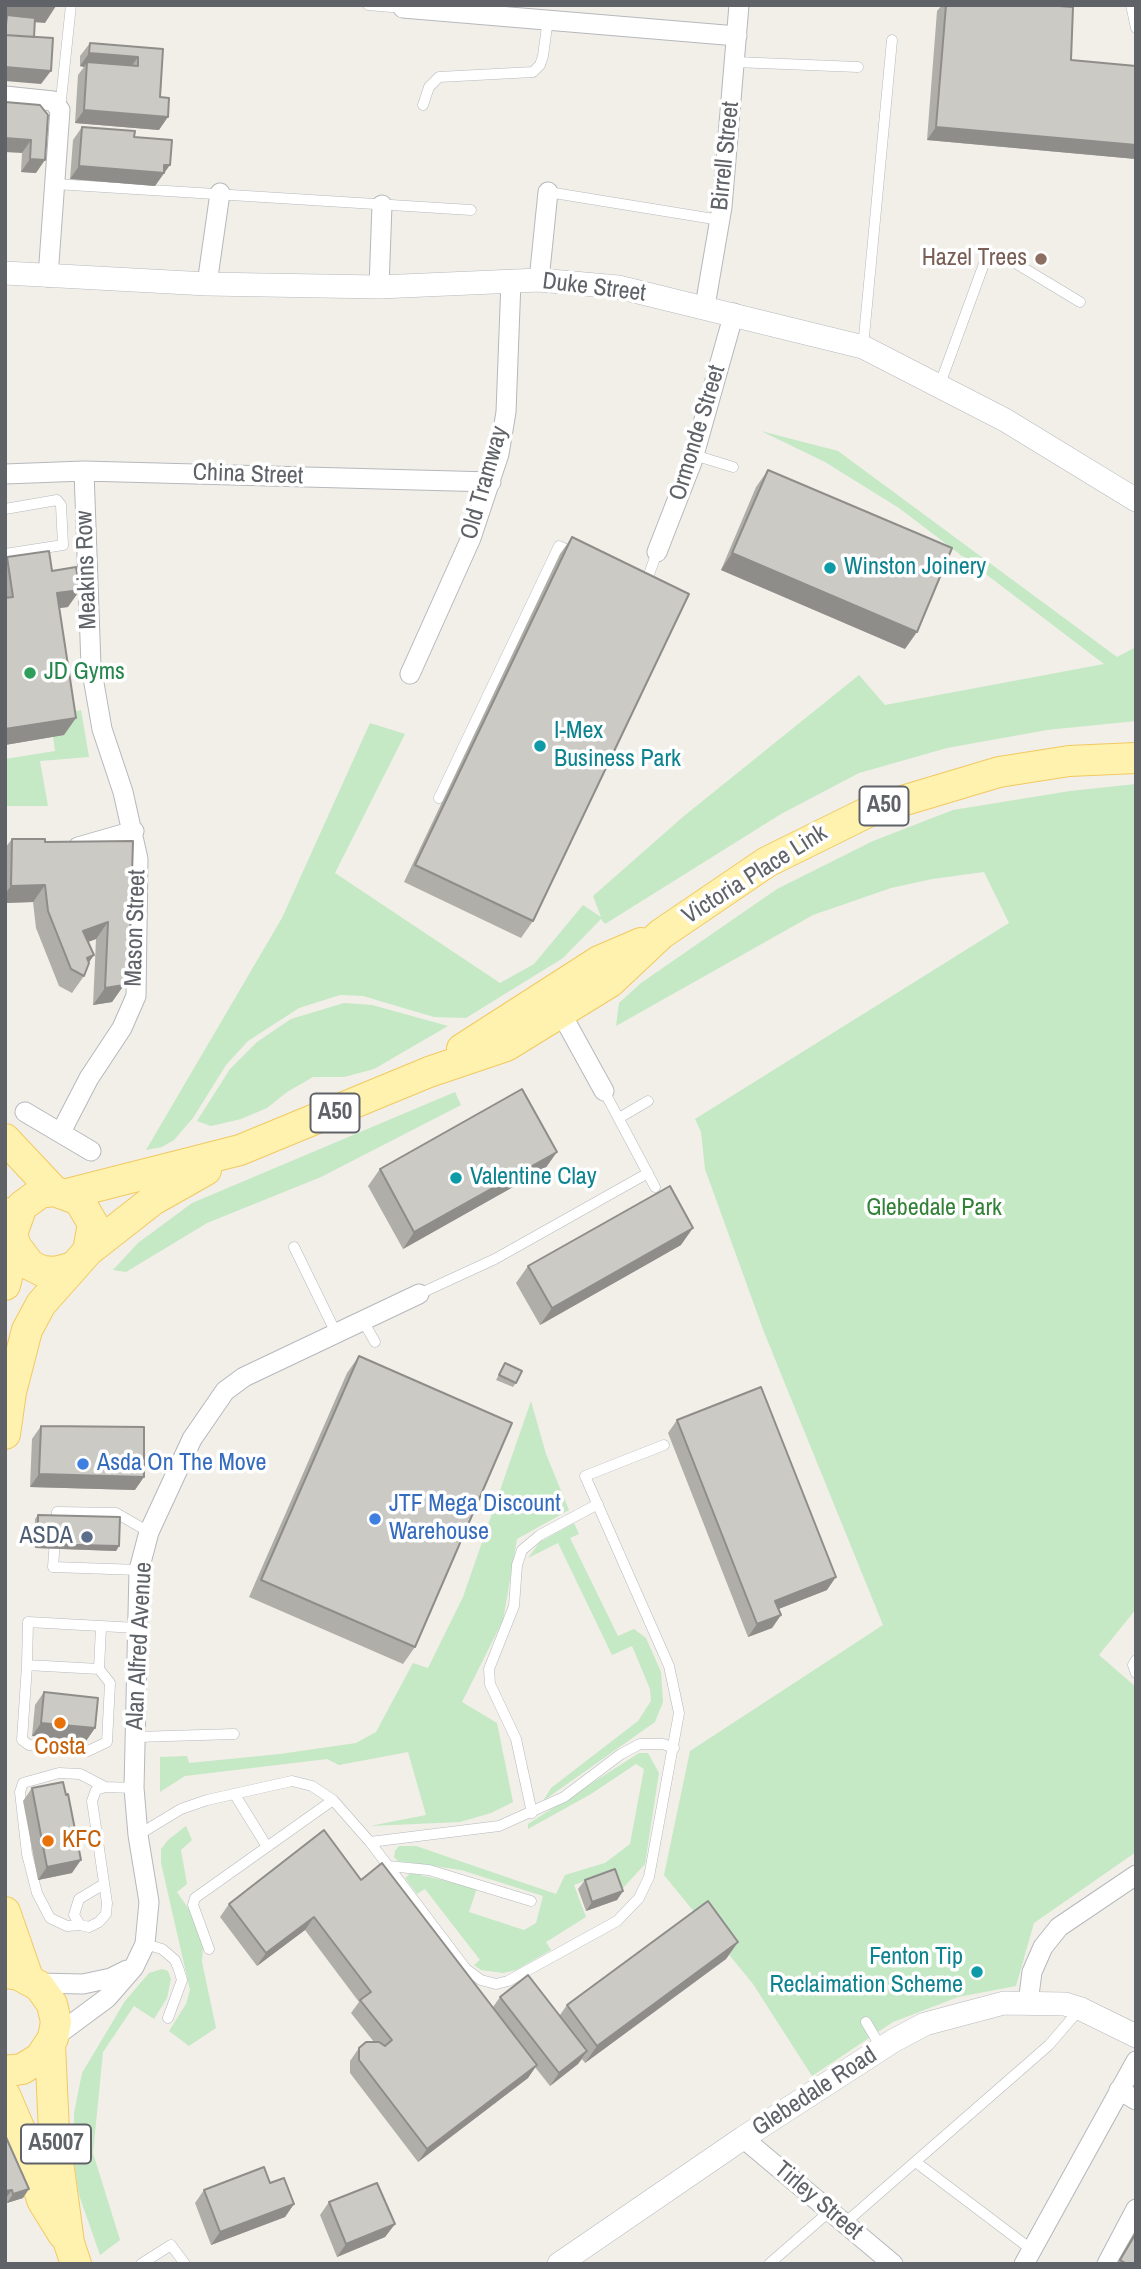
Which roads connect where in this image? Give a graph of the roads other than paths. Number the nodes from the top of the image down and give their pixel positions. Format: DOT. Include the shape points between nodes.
graph roads {
  1 [pos="71,5"];
  2 [pos="368,5"];
  3 [pos="739,5"];
  4 [pos="1132,5"];
  5 [pos="443,7"];
  6 [pos="403,8"];
  7 [pos="548,19"];
  8 [pos="1136,28"];
  9 [pos="737,36"];
  10 [pos="892,40"];
  11 [pos="735,62"];
  12 [pos="858,67"];
  13 [pos="5,96"];
  14 [pos="423,105"];
  15 [pos="60,110"];
  16 [pos="55,184"];
  17 [pos="548,192"];
  18 [pos="220,193"];
  19 [pos="382,205"];
  20 [pos="471,210"];
  21 [pos="720,220"];
  22 [pos="5,274"];
  23 [pos="48,276"];
  24 [pos="511,281"];
  25 [pos="539,281"];
  26 [pos="207,284"];
  27 [pos="379,287"];
  28 [pos="1080,302"];
  29 [pos="705,306"];
  30 [pos="734,313"];
  31 [pos="863,347"];
  32 [pos="940,384"];
  33 [pos="694,455"];
  34 [pos="733,467"];
  35 [pos="84,471"];
  36 [pos="5,474"];
  37 [pos="491,482"];
  38 [pos="1136,500"];
  39 [pos="5,509"];
  40 [pos="657,552"];
  41 [pos="5,554"];
  42 [pos="583,557"];
  43 [pos="629,580"];
  44 [pos="410,674"];
  45 [pos="1136,758"];
  46 [pos="439,798"];
  47 [pos="134,831"];
  48 [pos="57,847"];
  49 [pos="661,934"];
  50 [pos="561,1013"];
  51 [pos="429,1072"];
  52 [pos="604,1091"];
  53 [pos="648,1101"];
  54 [pos="25,1112"];
  55 [pos="619,1118"];
  56 [pos="61,1132"];
  57 [pos="5,1139"];
  58 [pos="240,1150"];
  59 [pos="91,1151"];
  60 [pos="648,1172"];
  61 [pos="655,1186"];
  62 [pos="60,1192"];
  63 [pos="5,1199"];
  64 [pos="14,1238"];
  65 [pos="294,1247"];
  66 [pos="79,1260"];
  67 [pos="5,1285"];
  68 [pos="419,1294"];
  69 [pos="362,1321"];
  70 [pos="336,1333"];
  71 [pos="375,1342"];
  72 [pos="5,1434"];
  73 [pos="664,1445"];
  74 [pos="598,1504"];
  75 [pos="149,1532"];
  76 [pos="139,1570"];
  77 [pos="101,1627"];
  78 [pos="137,1628"];
  79 [pos="1136,1660"];
  80 [pos="27,1665"];
  81 [pos="99,1670"];
  82 [pos="1136,1673"];
  83 [pos="234,1734"];
  84 [pos="136,1737"];
  85 [pos="674,1748"];
  86 [pos="105,1787"];
  87 [pos="134,1788"];
  88 [pos="235,1795"];
  89 [pos="333,1800"];
  90 [pos="532,1813"];
  91 [pos="138,1835"];
  92 [pos="370,1842"];
  93 [pos="266,1845"];
  94 [pos="388,1866"];
  95 [pos="1136,1875"];
  96 [pos="104,1884"];
  97 [pos="531,1901"];
  98 [pos="5,1912"];
  99 [pos="80,1925"];
  100 [pos="145,1944"];
  101 [pos="209,1949"];
  102 [pos="134,1967"];
  103 [pos="23,1978"];
  104 [pos="1028,2003"];
  105 [pos="1090,2013"];
  106 [pos="168,2018"];
  107 [pos="866,2022"];
  108 [pos="1136,2036"];
  109 [pos="52,2042"];
  110 [pos="882,2049"];
  111 [pos="1136,2061"];
  112 [pos="5,2071"];
  113 [pos="5,2095"];
  114 [pos="1127,2095"];
  115 [pos="743,2138"];
  116 [pos="917,2163"];
  117 [pos="1136,2209"];
  118 [pos="838,2217"];
  119 [pos="72,2253"];
  120 [pos="1028,2257"];
  121 [pos="141,2264"];
  122 [pos="185,2264"];
  123 [pos="559,2264"];
  124 [pos="769,2264"];
  125 [pos="894,2264"];
  126 [pos="1107,2264"];
  1 -- 15 [label="lane"];
  2 -- 6 [label="lane"];
  3 -- 9 [label="street, Birrell Street"];
  4 -- 8 [label="lane"];
  5 -- 6 [label="street"];
  5 -- 7 [label="street"];
  7 -- 9 [label="street"];
  7 -- 14 [label="lane" via="543,56 533,72 439,77 429,87"];
  9 -- 11 [label="street, Birrell Street"];
  10 -- 31 [label="lane"];
  11 -- 12 [label="lane"];
  11 -- 21 [label="street, Birrell Street"];
  13 -- 15 [label="street" via="53,101"];
  15 -- 16 [label="street"];
  16 -- 18 [label="lane"];
  16 -- 23 [label="street"];
  17 -- 21 [label="lane"];
  17 -- 25 [label="street"];
  18 -- 19 [label="lane"];
  18 -- 26 [label="street"];
  19 -- 20 [label="lane"];
  19 -- 27 [label="street"];
  21 -- 29 [label="street, Birrell Street"];
  22 -- 23 [label="street, Duke Street"];
  23 -- 26 [label="street, Duke Street"];
  24 -- 25 [label="street, Duke Street"];
  24 -- 27 [label="street, Duke Street"];
  24 -- 37 [label="street, Old Tramway" via="506,412"];
  25 -- 29 [label="street, Duke Street" via="618,287"];
  26 -- 27 [label="street, Duke Street"];
  28 -- 32 [label="lane" via="1002,255 985,261"];
  29 -- 30 [label="street, Duke Street"];
  30 -- 31 [label="street, Duke Street"];
  30 -- 33 [label="street, Ormonde Street"];
  31 -- 32 [label="street, Duke Street"];
  32 -- 38 [label="street, Duke Street"];
  33 -- 34 [label="lane"];
  33 -- 40 [label="street, Ormonde Street"];
  35 -- 36 [label="street, China Street"];
  35 -- 37 [label="street, China Street"];
  35 -- 47 [label="street, Meakins Row" via="91,666 102,729"];
  37 -- 44 [label="street, Old Tramway"];
  39 -- 41 [label="lane" via="57,500 63,545"];
  40 -- 43 [label="lane" via="646,580"];
  42 -- 46 [label="lane" via="559,546"];
  45 -- 49 [label="main road, Victoria Place Link / A50" via="1069,761 999,772 884,806 836,825 767,862"];
  47 -- 48 [label="street" via="83,847"];
  47 -- 56 [label="street, Mason Street" via="138,859 136,996"];
  49 -- 50 [label="main road, Victoria Place Link / A50" via="610,982"];
  49 -- 51 [label="main road, Victoria Place Link / A50" via="599,961"];
  50 -- 51 [label="main road, Victoria Place Link / A50" via="506,1046"];
  50 -- 52 [label="street"];
  51 -- 58 [label="main road, Victoria Place Link / A50"];
  52 -- 55 [label="lane"];
  53 -- 55 [label="lane"];
  54 -- 56 [label="street"];
  55 -- 60 [label="lane"];
  56 -- 59 [label="street"];
  57 -- 62 [label="main road"];
  58 -- 62 [label="main road, Victoria Place Link / A50"];
  58 -- 66 [label="main road, Victoria Place Link / A50" via="153,1200"];
  60 -- 61 [label="lane"];
  60 -- 68 [label="lane" via="495,1259"];
  62 -- 64 [label="main road, A50" via="28,1200 15,1217"];
  62 -- 66 [label="main road" via="88,1211 93,1224"];
  63 -- 64 [label="main road"];
  64 -- 66 [label="main road" via="30,1265 42,1271 57,1272"];
  64 -- 67 [label="main road, A50"];
  65 -- 70 [label="lane"];
  66 -- 72 [label="main road, A50" via="41,1304 27,1330"];
  68 -- 69 [label="street, Alan Alfred Avenue"];
  69 -- 70 [label="street, Alan Alfred Avenue"];
  69 -- 71 [label="lane"];
  70 -- 75 [label="street, Alan Alfred Avenue" via="244,1377 225,1391 192,1439"];
  73 -- 74 [label="lane" via="585,1476"];
  74 -- 85 [label="lane" via="669,1666 680,1713"];
  74 -- 90 [label="lane" via="540,1535 522,1550 514,1606 489,1669 490,1684 516,1739"];
  75 -- 76 [label="street, Alan Alfred Avenue"];
  75 -- 76 [label="lane" via="116,1513 57,1512 53,1567"];
  76 -- 78 [label="street, Alan Alfred Avenue"];
  77 -- 78 [label="lane"];
  77 -- 80 [label="lane" via="28,1622"];
  77 -- 81 [label="lane"];
  78 -- 84 [label="street, Alan Alfred Avenue"];
  79 -- 82 [label="lane"];
  80 -- 81 [label="lane"];
  80 -- 81 [label="lane" via="22,1740 29,1745 88,1751 107,1742 110,1683"];
  83 -- 84 [label="lane"];
  84 -- 87 [label="street, Alan Alfred Avenue"];
  85 -- 90 [label="lane" via="640,1744 564,1797"];
  85 -- 94 [label="lane" via="649,1877 639,1898 617,1921 508,1982 481,1980 466,1969"];
  86 -- 87 [label="lane"];
  86 -- 96 [label="lane" via="96,1790 92,1801"];
  86 -- 99 [label="lane" via="80,1774 59,1773 23,1783 20,1792 37,1893 50,1918 67,1926"];
  87 -- 91 [label="street, Alan Alfred Avenue"];
  88 -- 89 [label="lane" via="292,1781 312,1786"];
  88 -- 91 [label="lane" via="181,1809"];
  88 -- 93 [label="lane"];
  89 -- 92 [label="lane"];
  89 -- 93 [label="lane"];
  90 -- 92 [label="lane" via="499,1826"];
  91 -- 100 [label="street, Alan Alfred Avenue" via="149,1902"];
  92 -- 94 [label="lane"];
  93 -- 101 [label="lane" via="195,1898 193,1905"];
  94 -- 97 [label="lane" via="429,1870"];
  95 -- 104 [label="street" via="1059,1927 1032,1972"];
  96 -- 99 [label="lane" via="79,1899 74,1915"];
  96 -- 99 [label="lane" via="106,1914 89,1927"];
  98 -- 103 [label="main road"];
  100 -- 102 [label="street, Alan Alfred Avenue"];
  100 -- 106 [label="lane" via="162,1948 179,1970 182,1980"];
  102 -- 103 [label="street" via="83,1984"];
  102 -- 109 [label="street, Alan Alfred Avenue" via="107,1998"];
  103 -- 109 [label="main road" via="48,1997 55,2012"];
  104 -- 105 [label="street, Glebedale Road"];
  104 -- 110 [label="street, Glebedale Road" via="1004,2003 925,2024"];
  105 -- 108 [label="street, Glebedale Road"];
  105 -- 116 [label="lane"];
  107 -- 110 [label="lane"];
  109 -- 112 [label="main road" via="32,2064"];
  109 -- 119 [label="main road, A5007" via="54,2132"];
  110 -- 115 [label="street, Glebedale Road"];
  111 -- 114 [label="street"];
  113 -- 119 [label="main road, A5007" via="42,2200"];
  114 -- 120 [label="street"];
  115 -- 118 [label="street, Tirley Street"];
  115 -- 123 [label="street, Glebedale Road"];
  116 -- 118 [label="lane"];
  116 -- 120 [label="lane"];
  117 -- 126 [label="street"];
  118 -- 124 [label="lane"];
  118 -- 125 [label="street, Tirley Street"];
  121 -- 122 [label="lane" via="171,2245"];
}
